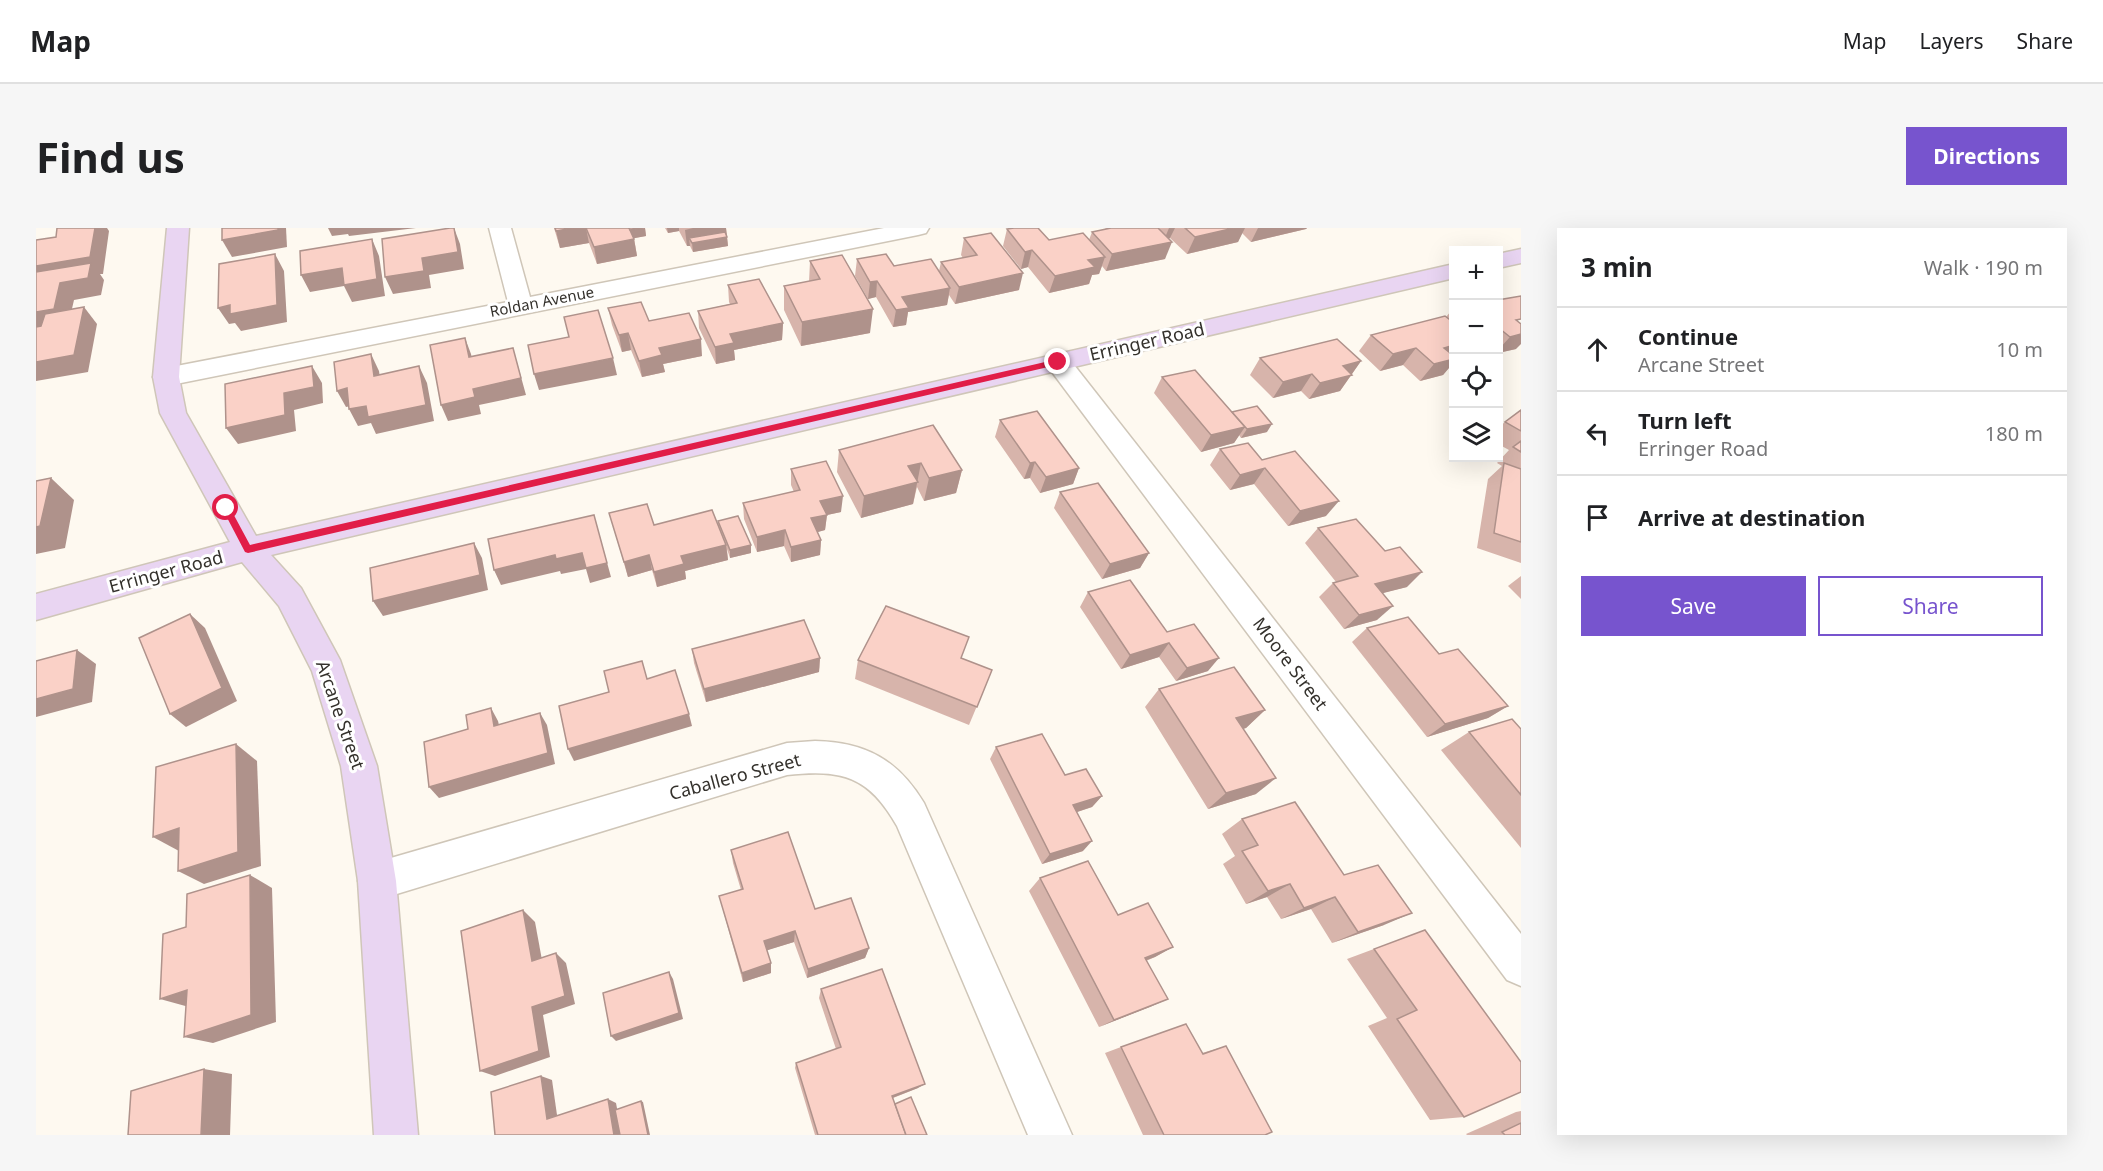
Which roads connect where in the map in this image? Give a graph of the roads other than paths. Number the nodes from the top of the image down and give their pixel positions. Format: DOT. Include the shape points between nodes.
graph roads {
  1 [pos="178,228"];
  2 [pos="501,228"];
  3 [pos="918,228"];
  4 [pos="807,238"];
  5 [pos="1521,256"];
  6 [pos="1503,260"];
  7 [pos="1449,272"];
  8 [pos="521,306"];
  9 [pos="1058,362"];
  10 [pos="166,377"];
  11 [pos="248,549"];
  12 [pos="36,607"];
  13 [pos="377,881"];
  14 [pos="1521,966"];
  15 [pos="396,1135"];
  16 [pos="1050,1135"];
  1 -- 10 [label="main road, Arcane Street"];
  2 -- 8 [label="street"];
  3 -- 4 [label="street, Roldan Avenue"];
  4 -- 8 [label="street, Roldan Avenue"];
  5 -- 6 [label="main road"];
  7 -- 9 [label="main road, Erringer Road"];
  8 -- 10 [label="street, Roldan Avenue"];
  9 -- 11 [label="main road, Erringer Road"];
  9 -- 14 [label="street, Moore Street"];
  10 -- 11 [label="main road, Arcane Street" via="173,413"];
  11 -- 12 [label="main road, Erringer Road"];
  11 -- 13 [label="main road, Arcane Street" via="290,597 328,670 359,766"];
  13 -- 15 [label="main road, Arcane Street"];
  13 -- 16 [label="street, Caballero Street" via="788,759 824,755 859,763 890,784 911,815"];
}
